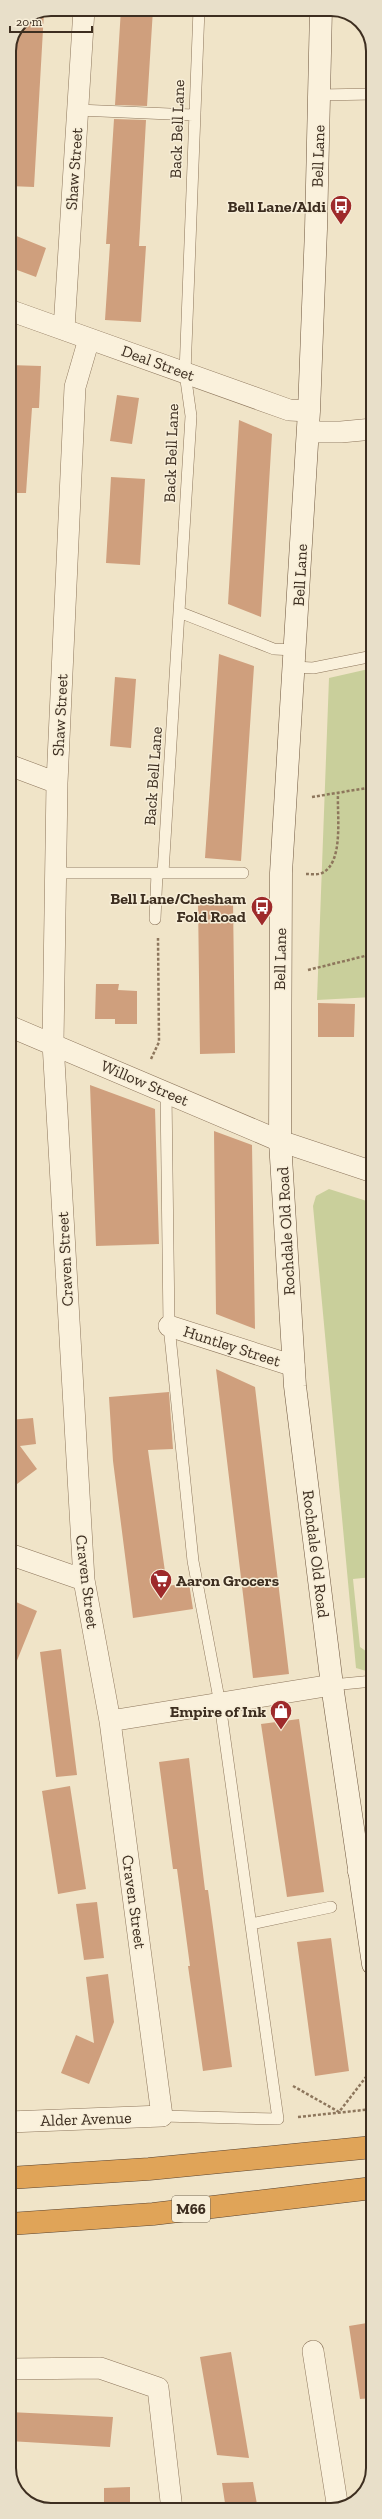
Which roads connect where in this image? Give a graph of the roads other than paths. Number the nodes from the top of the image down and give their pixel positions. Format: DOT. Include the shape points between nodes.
graph roads {
  1 [pos="84,16"];
  2 [pos="199,16"];
  3 [pos="320,16"];
  4 [pos="366,94"];
  5 [pos="320,95"];
  6 [pos="78,110"];
  7 [pos="193,115"];
  8 [pos="16,312"];
  9 [pos="64,329"];
  10 [pos="89,339"];
  11 [pos="185,373"];
  12 [pos="308,422"];
  13 [pos="366,429"];
  14 [pos="179,612"];
  15 [pos="366,657"];
  16 [pos="295,659"];
  17 [pos="16,767"];
  18 [pos="57,782"];
  19 [pos="54,873"];
  20 [pos="160,873"];
  21 [pos="243,873"];
  22 [pos="156,919"];
  23 [pos="16,1029"];
  24 [pos="53,1043"];
  25 [pos="166,1092"];
  26 [pos="280,1141"];
  27 [pos="366,1170"];
  28 [pos="169,1326"];
  29 [pos="294,1366"];
  30 [pos="16,1556"];
  31 [pos="84,1580"];
  32 [pos="366,1682"];
  33 [pos="332,1685"];
  34 [pos="220,1704"];
  35 [pos="110,1722"];
  36 [pos="366,1869"];
  37 [pos="331,1907"];
  38 [pos="251,1924"];
  39 [pos="162,2116"];
  40 [pos="16,2122"];
  41 [pos="366,2148"];
  42 [pos="16,2178"];
  43 [pos="366,2189"];
  44 [pos="16,2224"];
  45 [pos="313,2351"];
  46 [pos="16,2370"];
  47 [pos="171,2503"];
  48 [pos="337,2503"];
  1 -- 6 [label="street, Shaw Street"];
  2 -- 7 [label="lane, Back Bell Lane"];
  3 -- 5 [label="main road, Bell Lane"];
  4 -- 5 [label="lane"];
  5 -- 12 [label="main road, Bell Lane"];
  6 -- 7 [label="lane"];
  6 -- 9 [label="street, Shaw Street"];
  7 -- 11 [label="lane, Back Bell Lane"];
  8 -- 9 [label="street, Deal Street"];
  9 -- 10 [label="street, Deal Street"];
  10 -- 11 [label="street, Deal Street"];
  10 -- 18 [label="street, Shaw Street" via="75,387"];
  11 -- 12 [label="street, Deal Street" via="290,410"];
  11 -- 14 [label="lane, Back Bell Lane" via="191,416"];
  12 -- 13 [label="street, Deal Street" via="341,432"];
  12 -- 16 [label="main road, Bell Lane"];
  14 -- 16 [label="lane"];
  14 -- 20 [label="lane, Back Bell Lane"];
  15 -- 16 [label="lane" via="313,668"];
  16 -- 26 [label="main road, Bell Lane" via="281,884"];
  17 -- 18 [label="street"];
  18 -- 19 [label="street, Shaw Street"];
  19 -- 20 [label="lane"];
  19 -- 24 [label="street, Shaw Street"];
  20 -- 21 [label="lane"];
  20 -- 22 [label="lane, Back Bell Lane"];
  23 -- 24 [label="street, Willow Street"];
  24 -- 25 [label="street, Willow Street"];
  24 -- 31 [label="street, Craven Street"];
  25 -- 26 [label="street, Willow Street"];
  25 -- 28 [label="lane"];
  26 -- 27 [label="street, Willow Street"];
  26 -- 29 [label="main road, Rochdale Old Road"];
  28 -- 29 [label="street, Huntley Street"];
  28 -- 34 [label="lane" via="193,1561"];
  29 -- 33 [label="main road, Rochdale Old Road"];
  30 -- 31 [label="street"];
  31 -- 35 [label="street, Craven Street"];
  32 -- 33 [label="lane"];
  33 -- 34 [label="street"];
  33 -- 36 [label="main road, Rochdale Old Road"];
  34 -- 35 [label="street"];
  34 -- 38 [label="lane"];
  35 -- 39 [label="street, Craven Street"];
  37 -- 38 [label="lane"];
  38 -- 39 [label="lane" via="278,2119"];
  39 -- 40 [label="street, Alder Avenue"];
  41 -- 42 [label="highway" via="149,2169"];
  43 -- 44 [label="highway, M66" via="153,2214"];
  45 -- 48 [label="street"];
  46 -- 47 [label="street" via="100,2368 158,2388"];
}
